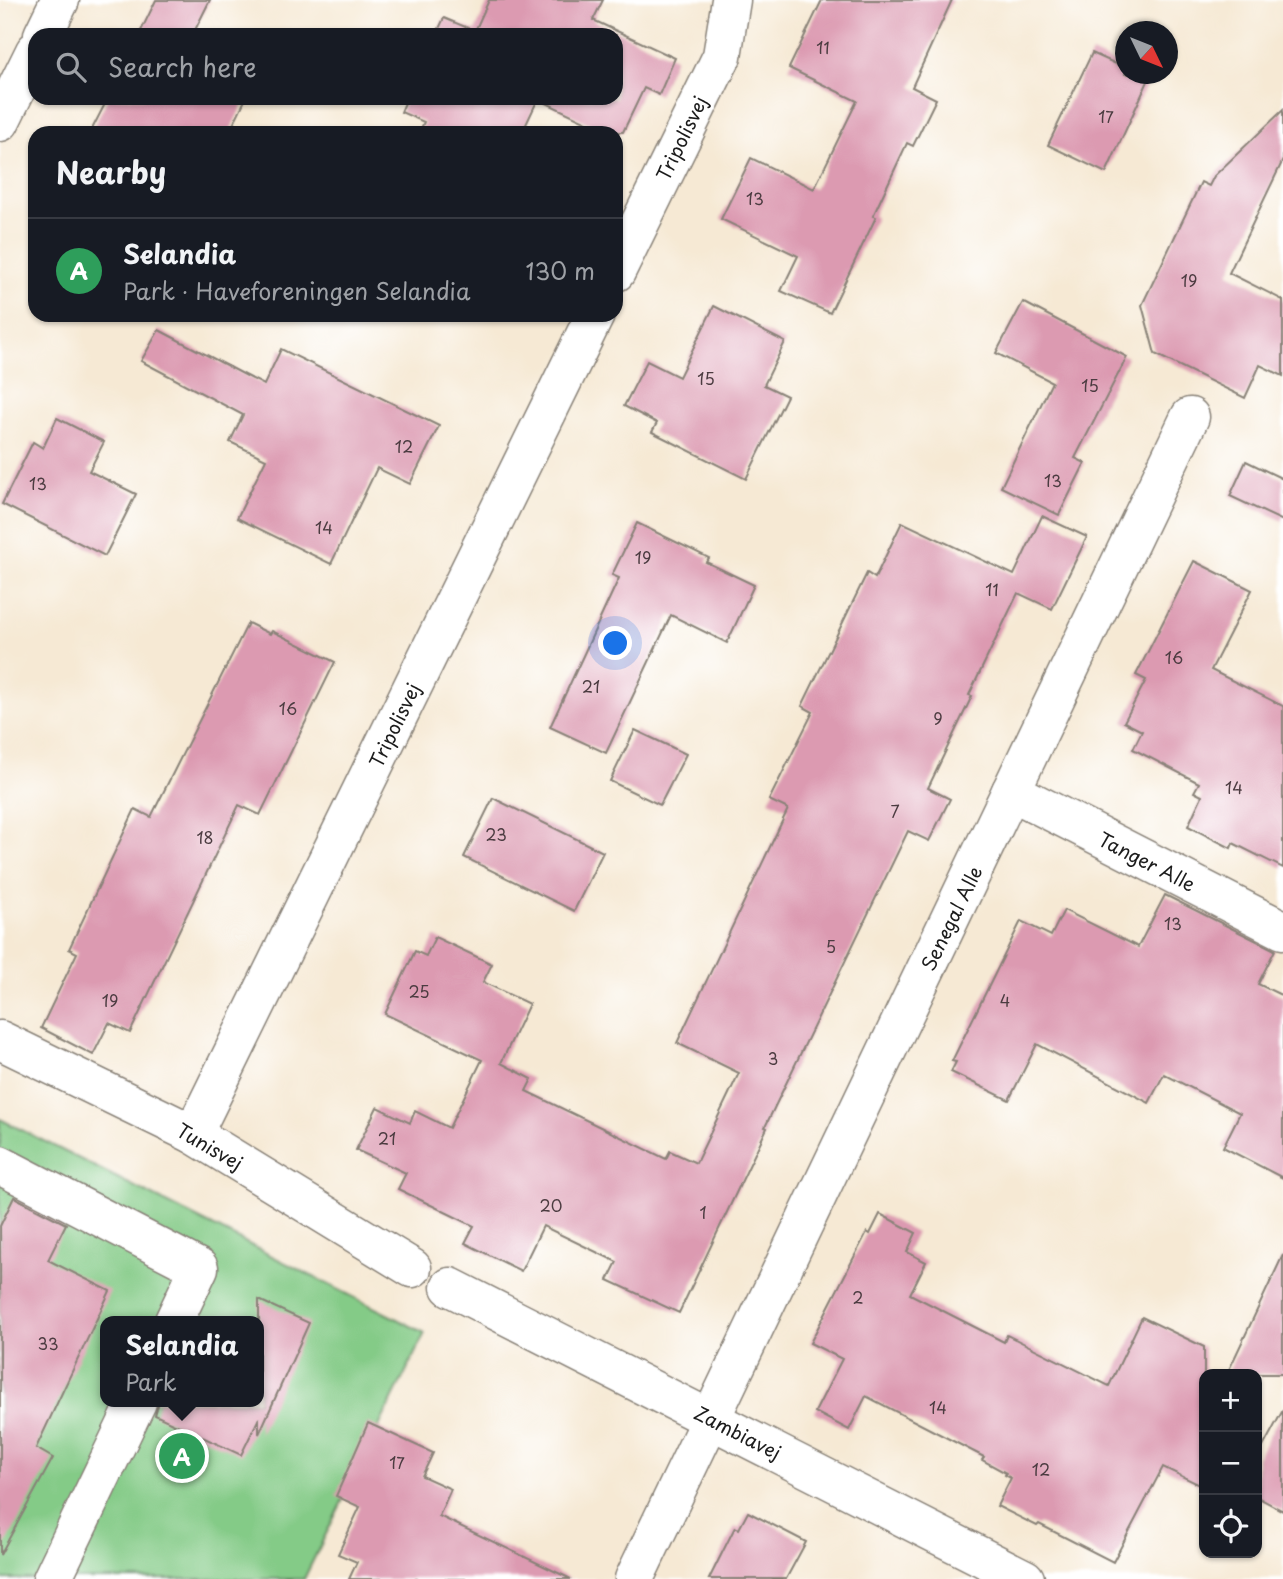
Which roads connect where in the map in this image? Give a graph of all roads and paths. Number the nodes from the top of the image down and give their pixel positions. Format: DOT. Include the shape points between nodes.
graph roads {
  1 [pos="60,0"];
  2 [pos="731,0"];
  3 [pos="46,28"];
  4 [pos="28,65"];
  5 [pos="0,122"];
  6 [pos="623,258"];
  7 [pos="592,322"];
  8 [pos="1190,417"];
  9 [pos="1011,791"];
  10 [pos="1283,930"];
  11 [pos="0,1040"];
  12 [pos="193,1134"];
  13 [pos="0,1165"];
  14 [pos="412,1268"];
  15 [pos="450,1287"];
  16 [pos="176,1316"];
  17 [pos="135,1407"];
  18 [pos="711,1419"];
  19 [pos="52,1579"];
  20 [pos="634,1579"];
  21 [pos="1025,1579"];
  1 -- 3 [label="street"];
  2 -- 6 [label="street, Tripolisvej" via="722,56"];
  4 -- 5 [label="street"];
  7 -- 12 [label="street, Tripolisvej"];
  8 -- 9 [label="street, Senegal Alle"];
  9 -- 10 [label="street, Tanger Alle"];
  9 -- 18 [label="street, Senegal Alle"];
  11 -- 12 [label="street, Tunisvej"];
  12 -- 14 [label="street, Tunisvej"];
  13 -- 16 [label="street" via="199,1268"];
  15 -- 18 [label="street, Zambiavej"];
  17 -- 19 [label="street"];
  18 -- 20 [label="street, Senegal Alle"];
  18 -- 21 [label="street, Zambiavej"];
}
